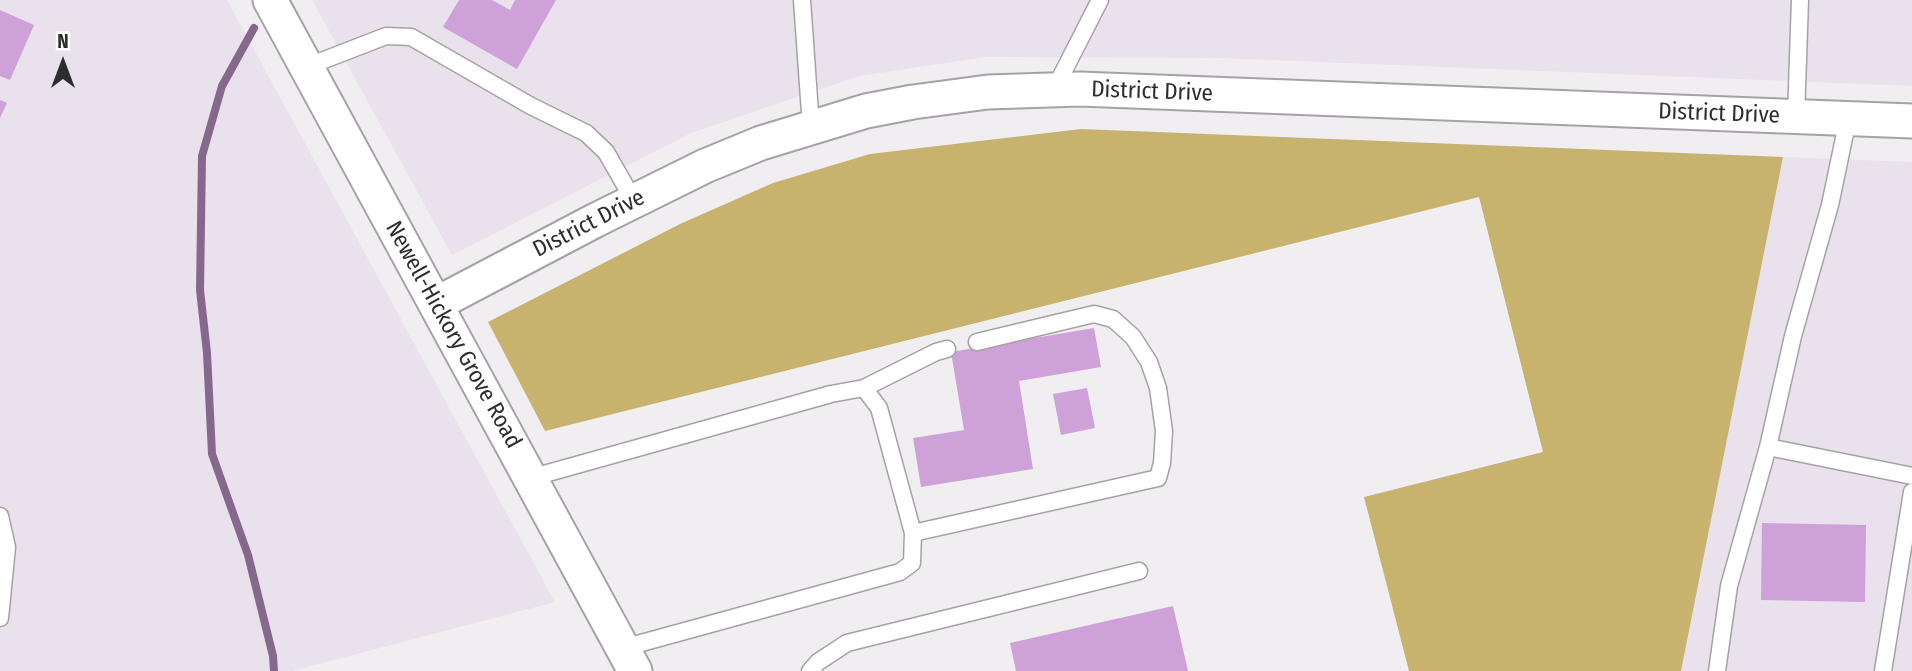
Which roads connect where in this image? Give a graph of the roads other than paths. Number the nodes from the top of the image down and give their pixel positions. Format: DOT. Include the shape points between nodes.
graph roads {
  1 [pos="270,0"];
  2 [pos="802,0"];
  3 [pos="1100,0"];
  4 [pos="1800,0"];
  5 [pos="306,67"];
  6 [pos="1054,90"];
  7 [pos="1796,117"];
  8 [pos="1848,119"];
  9 [pos="1912,121"];
  10 [pos="811,127"];
  11 [pos="634,201"];
  12 [pos="436,304"];
  13 [pos="977,342"];
  14 [pos="947,349"];
  15 [pos="864,388"];
  16 [pos="1768,447"];
  17 [pos="1912,476"];
  18 [pos="530,478"];
  19 [pos="1912,492"];
  20 [pos="0,516"];
  21 [pos="913,533"];
  22 [pos="1139,571"];
  23 [pos="0,618"];
  24 [pos="629,659"];
  25 [pos="810,671"];
  26 [pos="1717,671"];
  27 [pos="1883,671"];
  1 -- 5 [label="street, Newell-Hickory Grove Road"];
  2 -- 10 [label="lane"];
  3 -- 6 [label="lane"];
  4 -- 7 [label="lane"];
  5 -- 11 [label="lane" via="386,36 411,37 586,133 606,152"];
  5 -- 12 [label="street, Newell-Hickory Grove Road"];
  6 -- 7 [label="street, District Drive"];
  6 -- 10 [label="street, District Drive" via="988,92 913,102"];
  7 -- 8 [label="street, District Drive"];
  8 -- 9 [label="street, District Drive"];
  8 -- 16 [label="lane"];
  10 -- 11 [label="street, District Drive" via="705,166"];
  11 -- 12 [label="street, District Drive"];
  12 -- 18 [label="street, Newell-Hickory Grove Road"];
  13 -- 21 [label="lane" via="1094,314 1113,319 1133,337 1158,388 1164,431 1158,478"];
  14 -- 15 [label="lane"];
  15 -- 18 [label="lane"];
  15 -- 21 [label="lane" via="879,408"];
  16 -- 17 [label="lane"];
  16 -- 26 [label="lane" via="1729,586"];
  18 -- 24 [label="street, Newell-Hickory Grove Road"];
  19 -- 27 [label="lane"];
  20 -- 23 [label="lane" via="7,547"];
  21 -- 24 [label="lane" via="912,563 900,572"];
  22 -- 25 [label="lane" via="847,643"];
}
